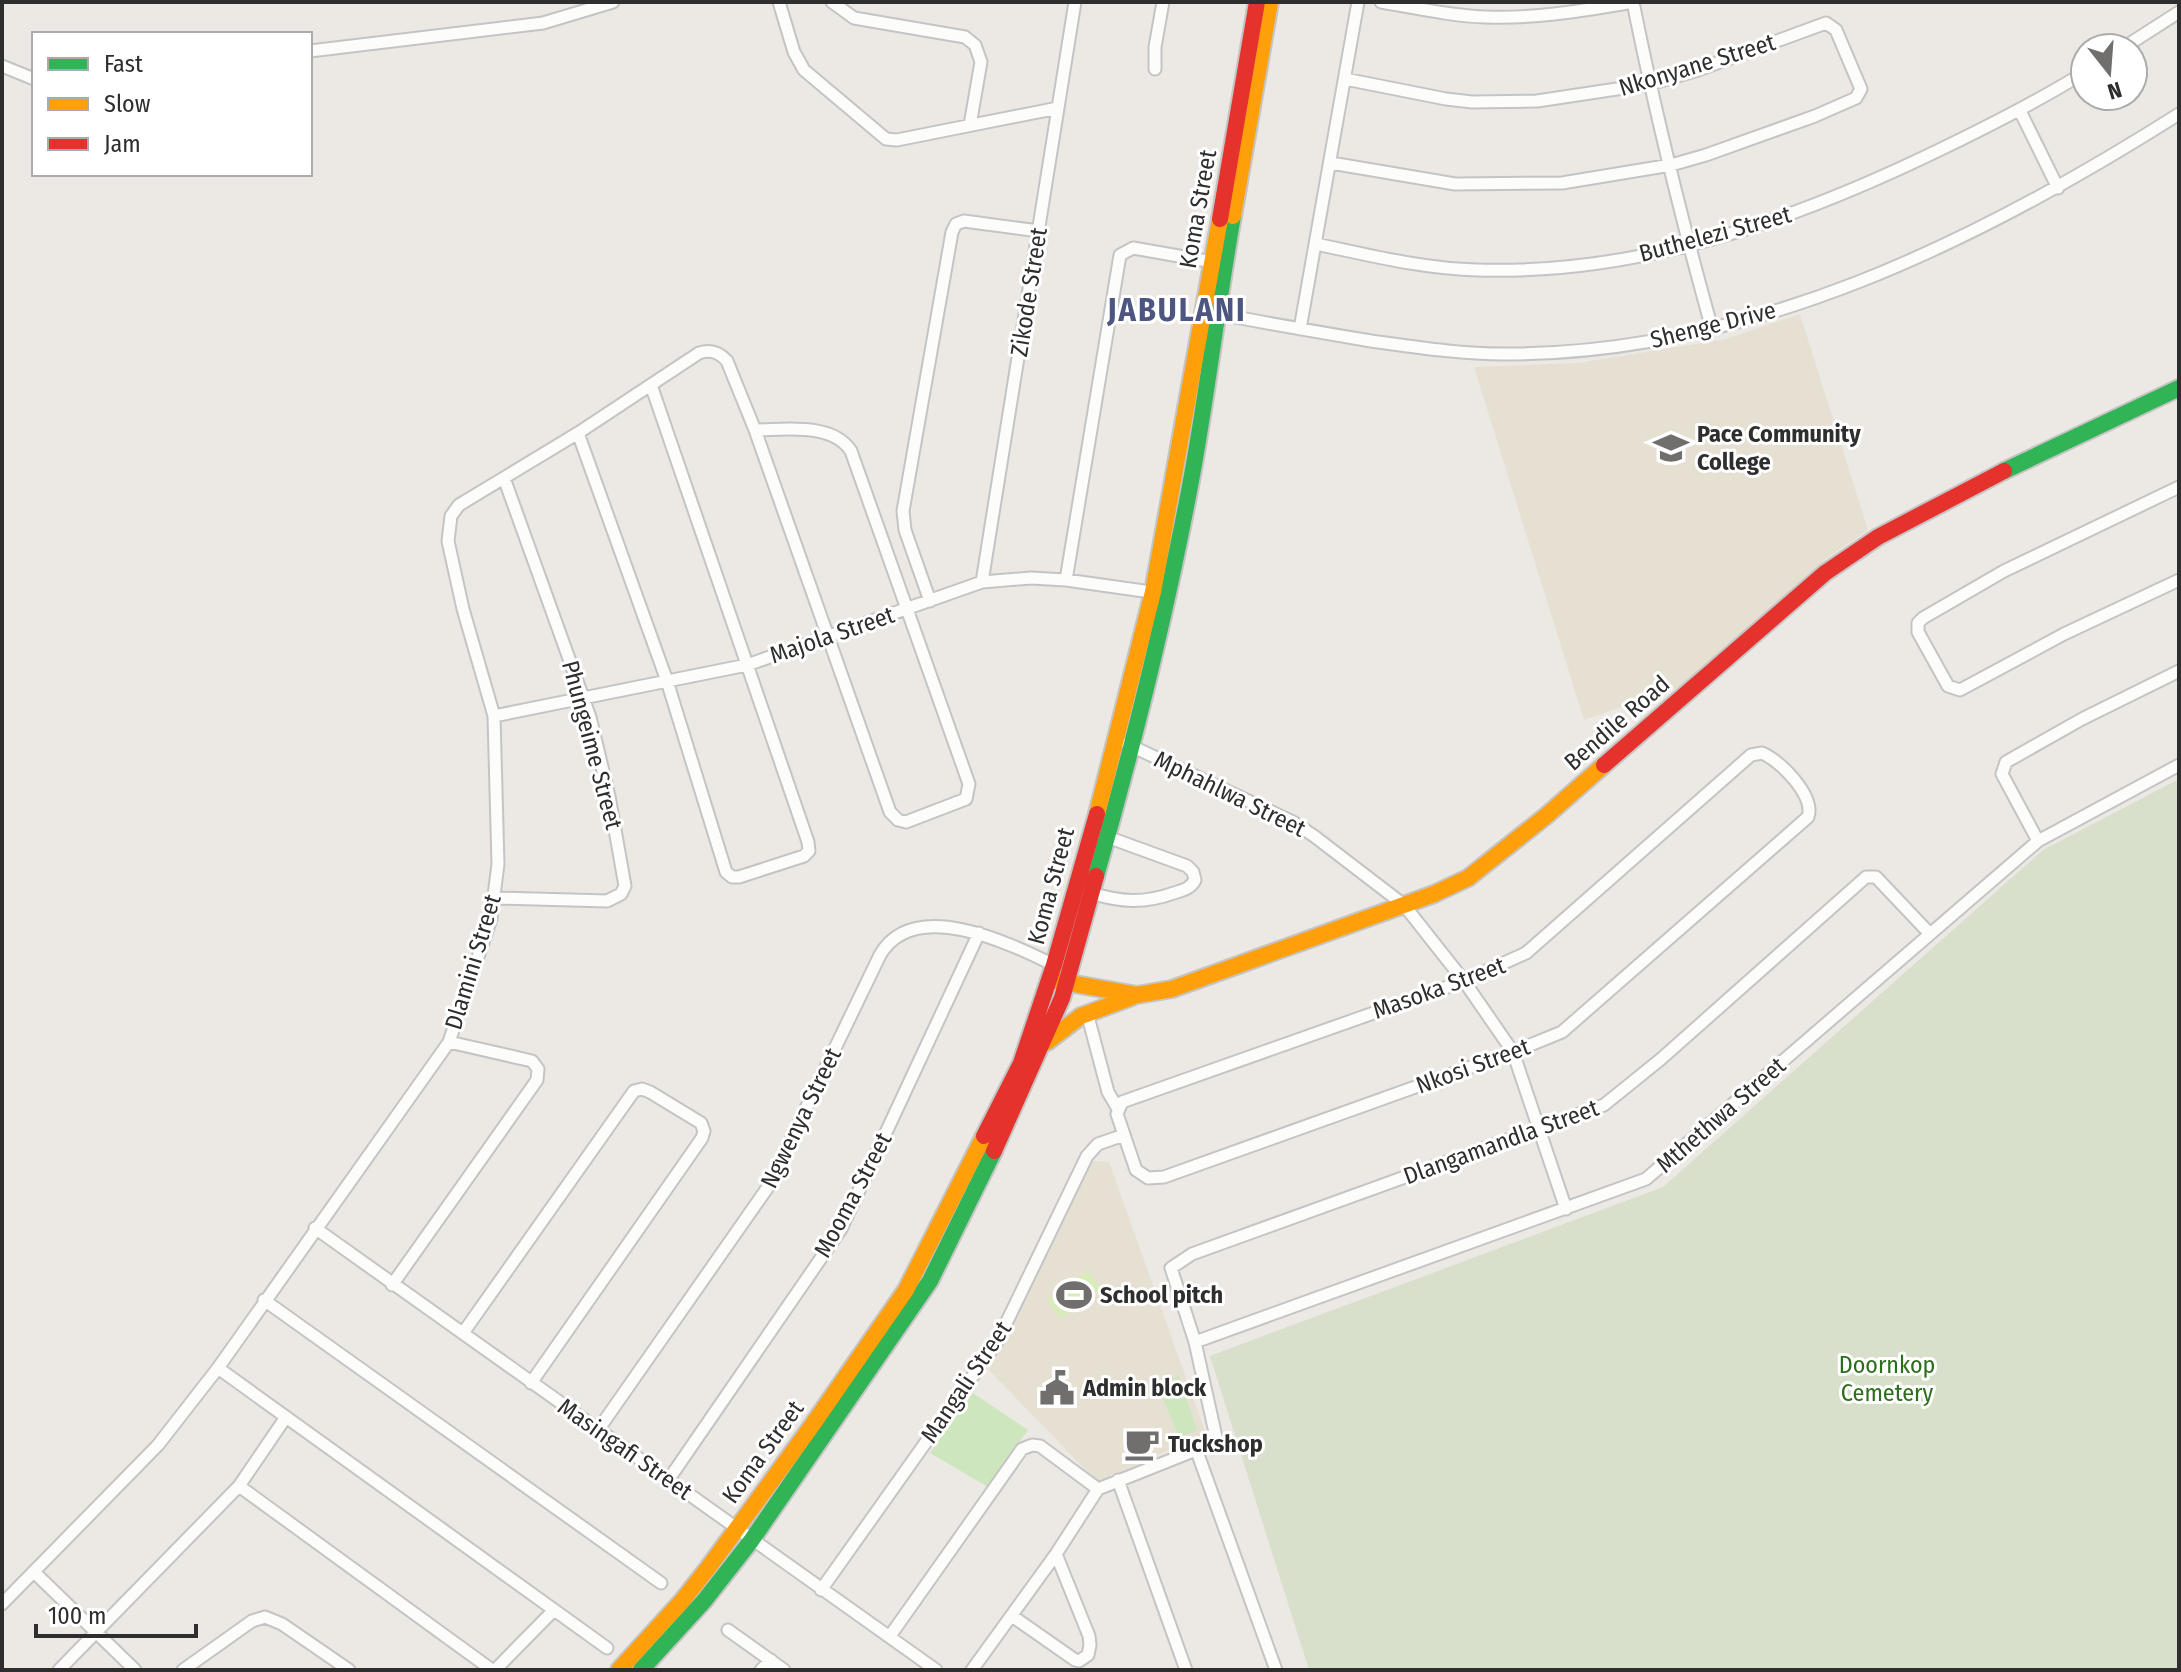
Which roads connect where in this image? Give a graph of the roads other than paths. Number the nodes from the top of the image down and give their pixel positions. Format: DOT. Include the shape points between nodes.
graph roads {
  1 [pos="613,2"];
  2 [pos="779,2"];
  3 [pos="832,2"];
  4 [pos="1075,2"];
  5 [pos="1163,2"];
  6 [pos="1257,2"];
  7 [pos="1270,2"];
  8 [pos="1358,2"];
  9 [pos="1381,2"];
  10 [pos="1634,2"];
  11 [pos="2179,12"];
  12 [pos="2148,32"];
  13 [pos="312,51"];
  14 [pos="2,66"];
  15 [pos="1155,69"];
  16 [pos="32,78"];
  17 [pos="1345,79"];
  18 [pos="2069,82"];
  19 [pos="1650,84"];
  20 [pos="1058,108"];
  21 [pos="2020,111"];
  22 [pos="2179,114"];
  23 [pos="970,125"];
  24 [pos="1331,163"];
  25 [pos="1671,165"];
  26 [pos="2058,188"];
  27 [pos="1039,231"];
  28 [pos="1316,244"];
  29 [pos="1689,246"];
  30 [pos="1213,262"];
  31 [pos="1211,312"];
  32 [pos="1300,329"];
  33 [pos="1712,329"];
  34 [pos="651,385"];
  35 [pos="2179,388"];
  36 [pos="755,430"];
  37 [pos="578,433"];
  38 [pos="504,478"];
  39 [pos="2179,487"];
  40 [pos="1066,580"];
  41 [pos="2179,580"];
  42 [pos="982,582"];
  43 [pos="1161,594"];
  44 [pos="930,601"];
  45 [pos="907,608"];
  46 [pos="826,637"];
  47 [pos="747,665"];
  48 [pos="2179,671"];
  49 [pos="667,681"];
  50 [pos="584,697"];
  51 [pos="494,716"];
  52 [pos="1125,744"];
  53 [pos="2179,765"];
  54 [pos="1810,808"];
  55 [pos="1099,834"];
  56 [pos="2038,841"];
  57 [pos="1091,893"];
  58 [pos="496,898"];
  59 [pos="1404,905"];
  60 [pos="979,933"];
  61 [pos="1930,934"];
  62 [pos="1052,972"];
  63 [pos="1464,981"];
  64 [pos="1067,984"];
  65 [pos="1137,995"];
  66 [pos="1087,1013"];
  67 [pos="449,1042"];
  68 [pos="1041,1048"];
  69 [pos="1513,1052"];
  70 [pos="1120,1106"];
  71 [pos="1540,1130"];
  72 [pos="1124,1135"];
  73 [pos="1566,1209"];
  74 [pos="315,1228"];
  75 [pos="392,1285"];
  76 [pos="264,1300"];
  77 [pos="463,1333"];
  78 [pos="1195,1342"];
  79 [pos="218,1368"];
  80 [pos="531,1383"];
  81 [pos="286,1417"];
  82 [pos="598,1430"];
  83 [pos="1196,1449"];
  84 [pos="669,1479"];
  85 [pos="1118,1480"];
  86 [pos="239,1486"];
  87 [pos="1098,1489"];
  88 [pos="736,1530"];
  89 [pos="751,1541"];
  90 [pos="1056,1554"];
  91 [pos="34,1572"];
  92 [pos="661,1583"];
  93 [pos="821,1590"];
  94 [pos="2,1604"];
  95 [pos="554,1610"];
  96 [pos="1012,1616"];
  97 [pos="728,1630"];
  98 [pos="98,1632"];
  99 [pos="890,1636"];
  100 [pos="607,1648"];
  101 [pos="771,1660"];
  102 [pos="59,1670"];
  103 [pos="135,1670"];
  104 [pos="183,1670"];
  105 [pos="349,1670"];
  106 [pos="493,1670"];
  107 [pos="619,1670"];
  108 [pos="641,1670"];
  109 [pos="761,1670"];
  110 [pos="784,1670"];
  111 [pos="936,1670"];
  112 [pos="972,1670"];
  113 [pos="1186,1670"];
  114 [pos="1276,1670"];
  1 -- 13 [label="street" via="543,23"];
  2 -- 23 [label="street" via="802,67 883,137 894,140"];
  3 -- 23 [label="street" via="854,18 965,37 975,45 981,62"];
  4 -- 20 [label="street, Zikode Street"];
  5 -- 15 [label="street"];
  6 -- 30 [label="main road, Koma Street"];
  7 -- 31 [label="main road, Koma Street"];
  8 -- 17 [label="street"];
  9 -- 10 [label="street" via="1498,17"];
  10 -- 19 [label="street"];
  11 -- 12 [label="street"];
  14 -- 16 [label="street"];
  17 -- 19 [label="street, Nkonyane Street" via="1472,102 1537,101"];
  17 -- 24 [label="street"];
  18 -- 21 [label="street, Buthelezi Street"];
  19 -- 25 [label="street"];
  19 -- 25 [label="street, Nkonyane Street" via="1826,23 1837,32 1861,91 1815,116"];
  20 -- 23 [label="street"];
  20 -- 27 [label="street, Zikode Street"];
  21 -- 26 [label="street"];
  21 -- 29 [label="street, Buthelezi Street" via="1833,199"];
  22 -- 26 [label="street, Shenge Drive"];
  24 -- 25 [label="street" via="1434,181 1494,185 1562,183"];
  24 -- 28 [label="street"];
  25 -- 29 [label="street"];
  26 -- 33 [label="street, Shenge Drive" via="1868,278"];
  27 -- 42 [label="street, Zikode Street"];
  27 -- 44 [label="street" via="964,221 952,232 903,511"];
  28 -- 29 [label="street, Buthelezi Street" via="1452,269 1501,271 1569,267"];
  28 -- 32 [label="street"];
  29 -- 33 [label="street"];
  30 -- 31 [label="main road, Koma Street"];
  30 -- 40 [label="street" via="1136,248 1120,255"];
  31 -- 32 [label="street, Shenge Drive"];
  31 -- 43 [label="main road, Koma Street"];
  32 -- 33 [label="street, Shenge Drive" via="1438,352 1503,354 1578,351"];
  34 -- 36 [label="street" via="702,352 715,352 727,361"];
  34 -- 37 [label="street"];
  34 -- 47 [label="street"];
  35 -- 59 [label="main road, Bendile Road" via="1996,474 1846,557 1477,872"];
  36 -- 45 [label="street" via="830,434 846,443"];
  36 -- 46 [label="street"];
  37 -- 38 [label="street"];
  37 -- 49 [label="street"];
  38 -- 50 [label="street, Phungeime Street"];
  38 -- 51 [label="street, Dlamini Street" via="459,505 451,516 448,541"];
  39 -- 41 [label="street" via="2004,571 1917,627 1952,689 1965,688"];
  40 -- 42 [label="street, Majola Street"];
  40 -- 43 [label="street, Majola Street"];
  42 -- 44 [label="street, Majola Street"];
  43 -- 52 [label="main road, Koma Street"];
  44 -- 45 [label="street, Majola Street"];
  45 -- 46 [label="street, Majola Street"];
  45 -- 46 [label="street" via="970,787 965,800 910,821 901,822 887,807"];
  46 -- 47 [label="street, Majola Street"];
  47 -- 49 [label="street, Majola Street"];
  47 -- 49 [label="street" via="809,845 808,853 739,877 727,874"];
  48 -- 56 [label="street" via="2006,762 2002,774"];
  49 -- 50 [label="street, Majola Street"];
  50 -- 51 [label="street, Majola Street"];
  50 -- 58 [label="street, Phungeime Street" via="625,888 607,901"];
  51 -- 58 [label="street, Dlamini Street"];
  52 -- 55 [label="main road, Koma Street"];
  52 -- 59 [label="street, Mphahlwa Street" via="1293,822"];
  53 -- 56 [label="street, Mthethwa Street"];
  54 -- 63 [label="street, Masoka Street" via="1804,791 1769,756 1753,754 1526,953"];
  54 -- 69 [label="street, Nkosi Street" via="1808,817 1562,1032"];
  55 -- 57 [label="main road, Koma Street"];
  55 -- 57 [label="street" via="1187,866 1194,883 1143,902"];
  55 -- 62 [label="main road, Koma Street"];
  56 -- 61 [label="street, Mthethwa Street"];
  57 -- 64 [label="main road, Koma Street"];
  58 -- 67 [label="street, Dlamini Street"];
  59 -- 63 [label="street, Mphahlwa Street"];
  59 -- 65 [label="main road, Bendile Road" via="1172,989"];
  60 -- 62 [label="street, Ngwenya Street"];
  60 -- 82 [label="street, Ngwenya Street" via="954,927 922,929 899,936 883,950 768,1187"];
  60 -- 84 [label="street, Mooma Street" via="841,1229"];
  61 -- 71 [label="street, Dlangamandla Street" via="1876,877 1866,877 1613,1100"];
  61 -- 73 [label="street, Mthethwa Street" via="1658,1170 1636,1184"];
  62 -- 64 [label="main road, Bendile Road"];
  62 -- 88 [label="main road, Koma Street" via="1021,1063 916,1274"];
  63 -- 69 [label="street, Mphahlwa Street"];
  63 -- 70 [label="street, Masoka Street"];
  64 -- 65 [label="main road, Bendile Road"];
  64 -- 68 [label="main road, Koma Street"];
  65 -- 66 [label="main road"];
  66 -- 68 [label="main road"];
  66 -- 70 [label="street, Nkosi Street" via="1108,1092"];
  67 -- 74 [label="street, Dlamini Street"];
  67 -- 75 [label="street" via="529,1059 538,1073"];
  68 -- 89 [label="main road, Koma Street" via="939,1267"];
  69 -- 71 [label="street, Mphahlwa Street"];
  69 -- 72 [label="street, Nkosi Street" via="1154,1180 1136,1170"];
  70 -- 72 [label="street, Nkosi Street" via="1117,1114"];
  71 -- 73 [label="street, Mphahlwa Street"];
  71 -- 78 [label="street, Dlangamandla Street" via="1192,1254 1171,1268"];
  72 -- 93 [label="street, Mangali Street" via="1098,1144 1087,1156 997,1342"];
  73 -- 78 [label="street, Mthethwa Street"];
  74 -- 75 [label="street, Masingafi Street"];
  74 -- 76 [label="street, Dlamini Street"];
  75 -- 77 [label="street, Masingafi Street"];
  76 -- 79 [label="street, Dlamini Street"];
  76 -- 92 [label="street"];
  77 -- 80 [label="street, Masingafi Street"];
  77 -- 80 [label="street" via="634,1091 650,1092 701,1123 702,1138"];
  78 -- 83 [label="street" via="1216,1431 1211,1444"];
  79 -- 81 [label="street"];
  79 -- 91 [label="street, Dlamini Street" via="158,1445"];
  80 -- 82 [label="street, Masingafi Street"];
  81 -- 86 [label="street"];
  81 -- 95 [label="street"];
  82 -- 84 [label="street, Masingafi Street"];
  83 -- 85 [label="street"];
  83 -- 114 [label="street"];
  84 -- 88 [label="street, Masingafi Street"];
  85 -- 87 [label="street"];
  85 -- 113 [label="street"];
  86 -- 98 [label="street"];
  86 -- 106 [label="street"];
  87 -- 90 [label="street"];
  87 -- 99 [label="street" via="1040,1446 1022,1449"];
  88 -- 89 [label="street, Masingafi Street"];
  88 -- 107 [label="main road, Koma Street" via="682,1601"];
  89 -- 93 [label="street, Masingafi Street"];
  89 -- 108 [label="main road, Koma Street"];
  90 -- 96 [label="street"];
  90 -- 96 [label="street" via="1089,1636 1088,1655 1075,1660"];
  91 -- 94 [label="street, Dlamini Street"];
  91 -- 98 [label="street"];
  93 -- 99 [label="street, Masingafi Street"];
  95 -- 100 [label="street"];
  95 -- 106 [label="street"];
  96 -- 112 [label="street"];
  97 -- 101 [label="street"];
  98 -- 102 [label="street"];
  98 -- 103 [label="street"];
  99 -- 111 [label="street, Masingafi Street"];
  101 -- 109 [label="street"];
  101 -- 110 [label="street"];
  104 -- 105 [label="street" via="265,1617"];
}
